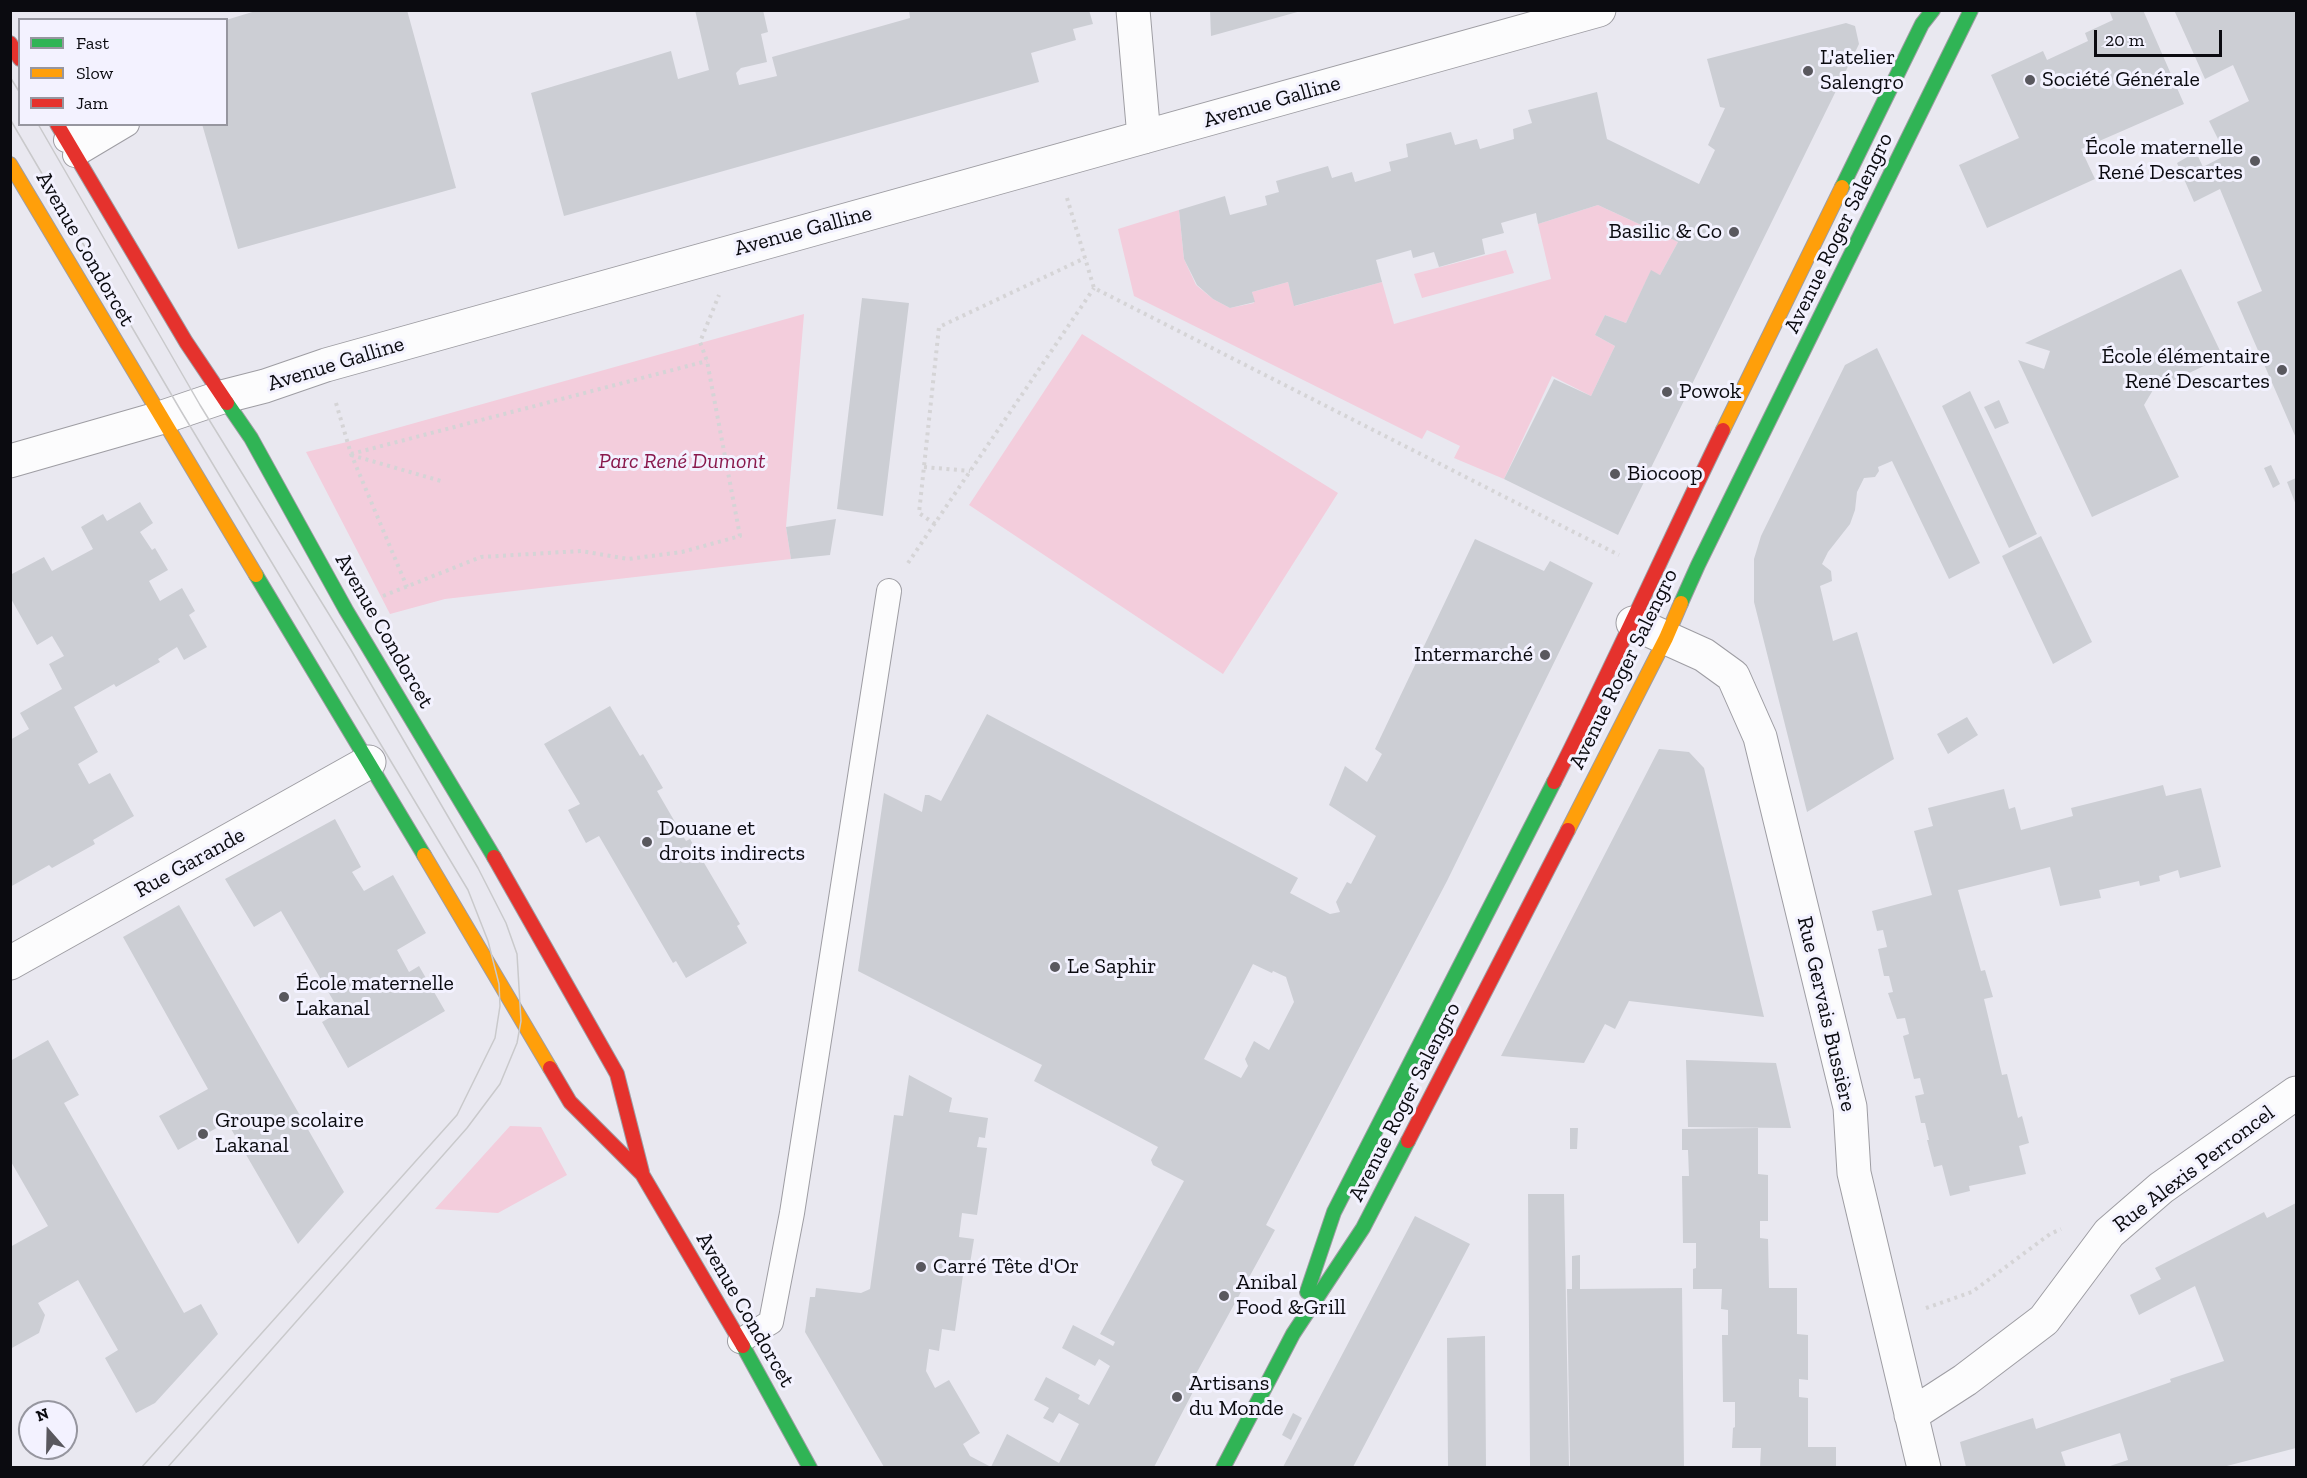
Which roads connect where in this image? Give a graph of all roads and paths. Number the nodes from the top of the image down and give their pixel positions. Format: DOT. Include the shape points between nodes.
graph roads {
  1 [pos="1133,10"];
  2 [pos="1599,10"];
  3 [pos="1971,10"];
  4 [pos="1926,15"];
  5 [pos="10,44"];
  6 [pos="18,57"];
  7 [pos="89,126"];
  8 [pos="119,126"];
  9 [pos="1144,137"];
  10 [pos="66,140"];
  11 [pos="1056,161"];
  12 [pos="10,164"];
  13 [pos="738,249"];
  14 [pos="1085,258"];
  15 [pos="1094,288"];
  16 [pos="707,361"];
  17 [pos="326,365"];
  18 [pos="222,397"];
  19 [pos="160,418"];
  20 [pos="351,454"];
  21 [pos="10,461"];
  22 [pos="924,467"];
  23 [pos="970,471"];
  24 [pos="441,481"];
  25 [pos="934,524"];
  26 [pos="1654,573"];
  27 [pos="407,587"];
  28 [pos="889,591"];
  29 [pos="346,610"];
  30 [pos="1633,623"];
  31 [pos="1666,638"];
  32 [pos="369,762"];
  33 [pos="10,963"];
  34 [pos="2296,1093"];
  35 [pos="642,1174"];
  36 [pos="2069,1225"];
  37 [pos="1889,1316"];
  38 [pos="1293,1334"];
  39 [pos="740,1341"];
  40 [pos="1911,1415"];
  41 [pos="810,1467"];
  42 [pos="1223,1467"];
  43 [pos="1924,1467"];
  1 -- 9 [label="street"];
  2 -- 9 [label="street, Avenue Galline"];
  3 -- 31 [label="main road, Avenue Roger Salengro" via="1698,565"];
  4 -- 26 [label="main road, Avenue Roger Salengro"];
  5 -- 6 [label="main road"];
  7 -- 10 [label="lane"];
  8 -- 10 [label="lane"];
  9 -- 11 [label="street, Avenue Galline"];
  10 -- 18 [label="main road, Avenue Condorcet"];
  11 -- 13 [label="street, Avenue Galline"];
  11 -- 14 [label="path"];
  12 -- 19 [label="main road, Avenue Condorcet"];
  13 -- 16 [label="path" via="700,342"];
  13 -- 17 [label="street, Avenue Galline"];
  14 -- 15 [label="path"];
  14 -- 22 [label="path" via="939,327"];
  15 -- 23 [label="path"];
  15 -- 26 [label="path"];
  16 -- 20 [label="path"];
  16 -- 27 [label="path" via="740,536 682,552 628,559 581,552 481,557"];
  17 -- 18 [label="street, Avenue Galline"];
  17 -- 20 [label="path"];
  18 -- 19 [label="street, Avenue Galline"];
  18 -- 29 [label="main road, Avenue Condorcet" via="251,438"];
  19 -- 21 [label="street, Avenue Galline"];
  19 -- 32 [label="main road, Avenue Condorcet"];
  20 -- 24 [label="path"];
  20 -- 27 [label="path"];
  22 -- 23 [label="path"];
  22 -- 25 [label="path" via="919,513"];
  23 -- 25 [label="path"];
  25 -- 28 [label="path"];
  26 -- 30 [label="main road, Avenue Roger Salengro"];
  27 -- 29 [label="path"];
  28 -- 39 [label="lane" via="794,1202 771,1322"];
  29 -- 35 [label="main road, Avenue Condorcet" via="495,858 616,1074"];
  30 -- 31 [label="street, Rue Gervais Bussière"];
  30 -- 38 [label="main road, Avenue Roger Salengro" via="1334,1212"];
  31 -- 37 [label="street, Rue Gervais Bussière" via="1704,655 1733,676 1760,737 1850,1107 1854,1173"];
  31 -- 38 [label="main road, Avenue Roger Salengro" via="1363,1228"];
  32 -- 33 [label="street, Rue Garande"];
  32 -- 35 [label="main road, Avenue Condorcet" via="570,1102"];
  34 -- 40 [label="street, Rue Alexis Perroncel" via="2152,1196 2109,1233 2044,1320"];
  35 -- 39 [label="main road, Avenue Condorcet"];
  36 -- 37 [label="path" via="2050,1234 1972,1292"];
  37 -- 40 [label="street, Rue Gervais Bussière"];
  38 -- 42 [label="main road, Avenue Roger Salengro"];
  39 -- 41 [label="main road, Avenue Condorcet"];
  40 -- 43 [label="street, Rue Gervais Bussière"];
}
